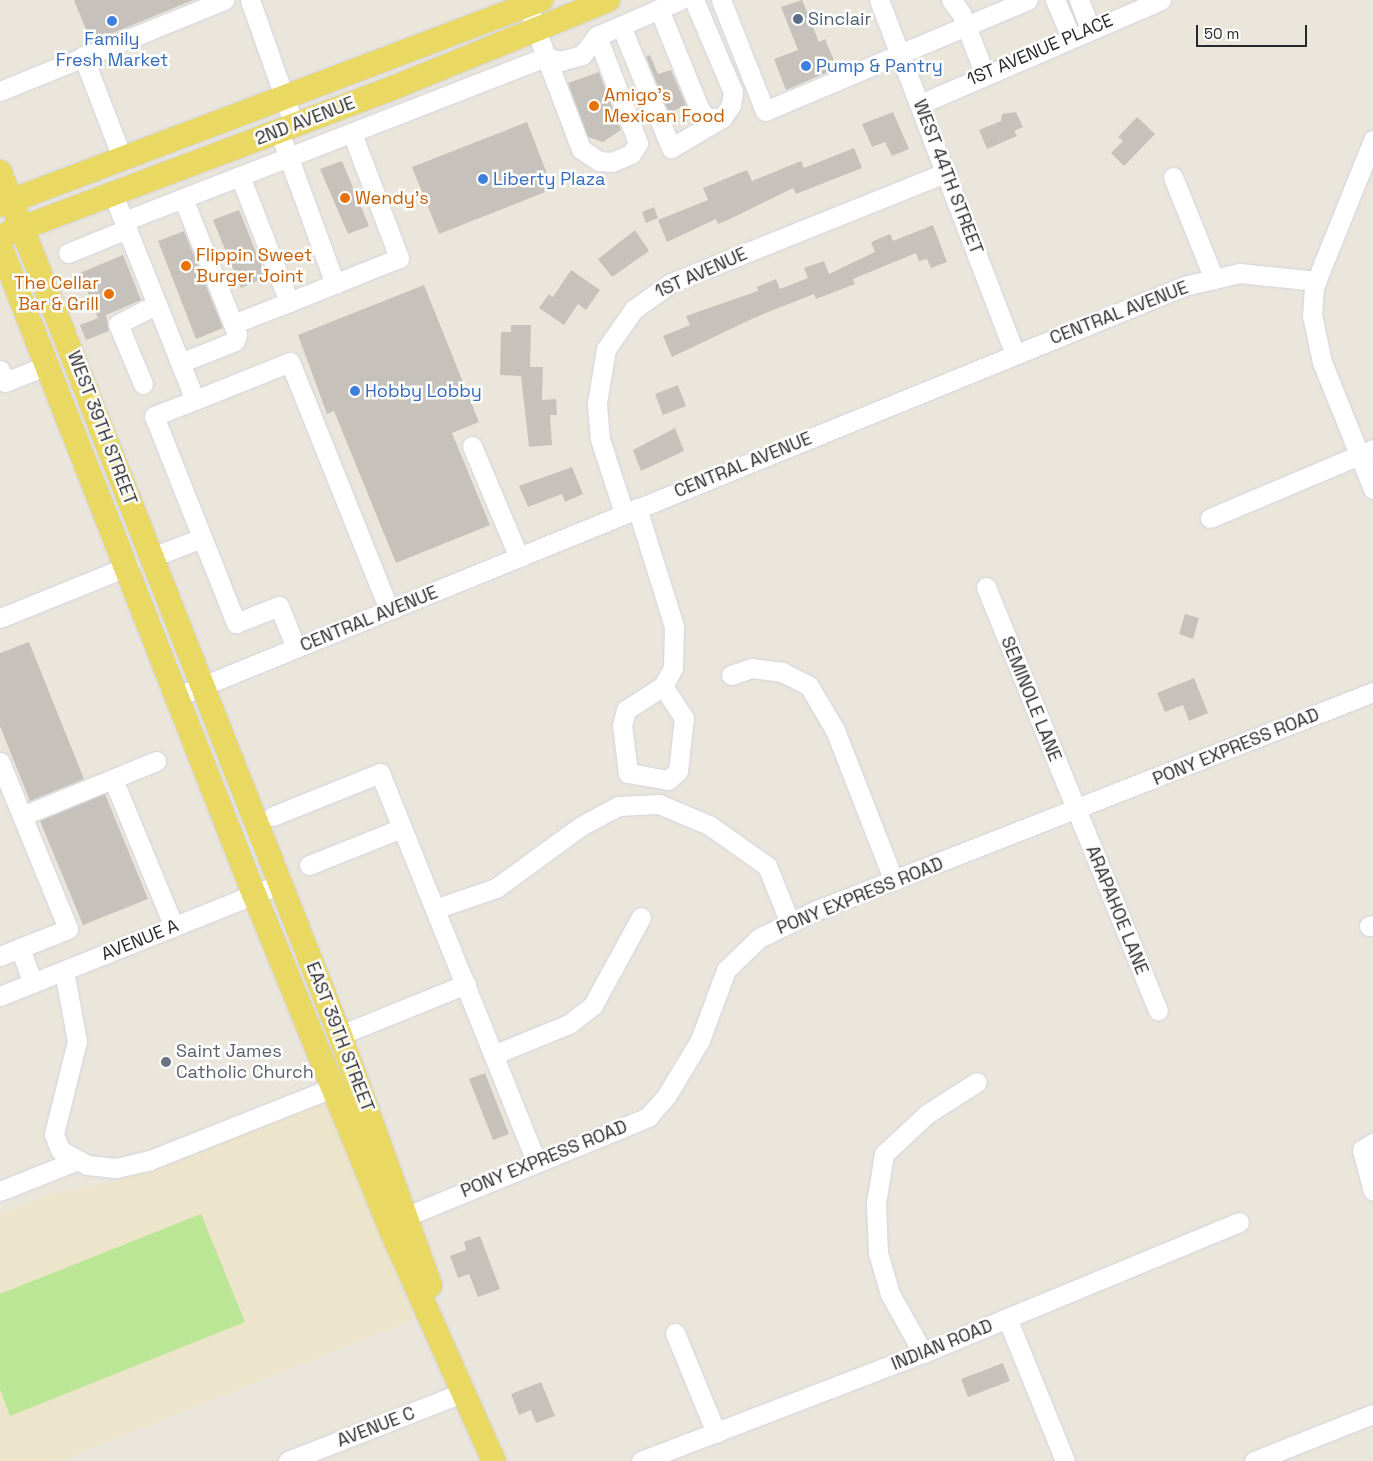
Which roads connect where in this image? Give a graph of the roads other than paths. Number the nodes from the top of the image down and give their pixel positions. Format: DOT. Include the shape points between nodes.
graph roads {
  1 [pos="224,0"];
  2 [pos="250,0"];
  3 [pos="608,0"];
  4 [pos="680,0"];
  5 [pos="694,0"];
  6 [pos="721,0"];
  7 [pos="879,0"];
  8 [pos="950,0"];
  9 [pos="1028,0"];
  10 [pos="1055,0"];
  11 [pos="1079,0"];
  12 [pos="1161,0"];
  13 [pos="531,2"];
  14 [pos="659,9"];
  15 [pos="966,25"];
  16 [pos="621,26"];
  17 [pos="1090,29"];
  18 [pos="537,30"];
  19 [pos="597,36"];
  20 [pos="1071,37"];
  21 [pos="900,54"];
  22 [pos="83,56"];
  23 [pos="546,57"];
  24 [pos="984,72"];
  25 [pos="395,87"];
  26 [pos="0,91"];
  27 [pos="283,100"];
  28 [pos="920,104"];
  29 [pos="398,115"];
  30 [pos="722,118"];
  31 [pos="286,128"];
  32 [pos="347,134"];
  33 [pos="1373,140"];
  34 [pos="288,157"];
  35 [pos="123,160"];
  36 [pos="1369,163"];
  37 [pos="188,166"];
  38 [pos="0,172"];
  39 [pos="947,172"];
  40 [pos="240,176"];
  41 [pos="1173,178"];
  42 [pos="113,194"];
  43 [pos="191,195"];
  44 [pos="6,202"];
  45 [pos="125,225"];
  46 [pos="23,228"];
  47 [pos="0,236"];
  48 [pos="0,246"];
  49 [pos="68,253"];
  50 [pos="1214,279"];
  51 [pos="1317,281"];
  52 [pos="335,284"];
  53 [pos="289,302"];
  54 [pos="157,304"];
  55 [pos="233,324"];
  56 [pos="1015,355"];
  57 [pos="180,363"];
  58 [pos="48,365"];
  59 [pos="0,370"];
  60 [pos="143,384"];
  61 [pos="195,400"];
  62 [pos="472,446"];
  63 [pos="1366,452"];
  64 [pos="1373,489"];
  65 [pos="630,511"];
  66 [pos="1210,518"];
  67 [pos="202,538"];
  68 [pos="152,557"];
  69 [pos="519,558"];
  70 [pos="129,566"];
  71 [pos="986,587"];
  72 [pos="389,610"];
  73 [pos="0,618"];
  74 [pos="296,648"];
  75 [pos="731,675"];
  76 [pos="203,686"];
  77 [pos="664,686"];
  78 [pos="1373,692"];
  79 [pos="178,696"];
  80 [pos="156,761"];
  81 [pos="0,762"];
  82 [pos="113,779"];
  83 [pos="1076,810"];
  84 [pos="22,816"];
  85 [pos="273,816"];
  86 [pos="402,828"];
  87 [pos="309,865"];
  88 [pos="894,881"];
  89 [pos="280,884"];
  90 [pos="254,894"];
  91 [pos="435,908"];
  92 [pos="640,917"];
  93 [pos="790,923"];
  94 [pos="174,927"];
  95 [pos="20,948"];
  96 [pos="0,956"];
  97 [pos="64,971"];
  98 [pos="34,983"];
  99 [pos="466,984"];
  100 [pos="0,996"];
  101 [pos="1158,1010"];
  102 [pos="340,1035"];
  103 [pos="493,1055"];
  104 [pos="977,1082"];
  105 [pos="334,1087"];
  106 [pos="1373,1143"];
  107 [pos="78,1160"];
  108 [pos="536,1161"];
  109 [pos="0,1191"];
  110 [pos="1373,1191"];
  111 [pos="408,1216"];
  112 [pos="1239,1222"];
  113 [pos="1007,1318"];
  114 [pos="675,1333"];
  115 [pos="923,1353"];
  116 [pos="464,1392"];
  117 [pos="1373,1414"];
  118 [pos="716,1433"];
  119 [pos="288,1461"];
  120 [pos="494,1461"];
  121 [pos="641,1461"];
  122 [pos="1066,1461"];
  123 [pos="1254,1461"];
  1 -- 22 [label="street"];
  2 -- 27 [label="street"];
  3 -- 18 [label="main road, 2ND AVENUE"];
  4 -- 14 [label="street"];
  5 -- 30 [label="street" via="733,92"];
  6 -- 21 [label="street" via="765,111"];
  7 -- 21 [label="street, WEST 44TH STREET"];
  8 -- 15 [label="street"];
  9 -- 15 [label="street"];
  10 -- 20 [label="street"];
  11 -- 17 [label="street"];
  12 -- 17 [label="street, 1ST AVENUE PLACE"];
  13 -- 18 [label="street"];
  13 -- 27 [label="main road, 2ND AVENUE"];
  14 -- 16 [label="street"];
  14 -- 30 [label="street" via="699,108 706,118"];
  15 -- 21 [label="street"];
  15 -- 24 [label="street"];
  16 -- 19 [label="street"];
  16 -- 30 [label="street" via="671,148"];
  17 -- 20 [label="street, 1ST AVENUE PLACE"];
  18 -- 23 [label="street"];
  18 -- 25 [label="main road, 2ND AVENUE"];
  19 -- 23 [label="street" via="582,55 560,61"];
  19 -- 23 [label="street" via="638,143 631,154 612,162 598,161 581,149"];
  20 -- 24 [label="street, 1ST AVENUE PLACE"];
  21 -- 28 [label="street, WEST 44TH STREET"];
  22 -- 26 [label="street"];
  22 -- 35 [label="street"];
  23 -- 29 [label="street"];
  24 -- 28 [label="street, 1ST AVENUE PLACE"];
  25 -- 29 [label="street"];
  25 -- 31 [label="main road, 2ND AVENUE"];
  27 -- 31 [label="street"];
  27 -- 35 [label="main road, 2ND AVENUE"];
  28 -- 39 [label="street, WEST 44TH STREET"];
  29 -- 32 [label="street"];
  31 -- 34 [label="street"];
  31 -- 37 [label="main road, 2ND AVENUE"];
  32 -- 34 [label="street"];
  32 -- 52 [label="street" via="385,253 364,273"];
  33 -- 36 [label="street"];
  34 -- 40 [label="street"];
  34 -- 52 [label="street"];
  35 -- 44 [label="main road, 2ND AVENUE"];
  36 -- 51 [label="street"];
  37 -- 42 [label="main road, 2ND AVENUE"];
  37 -- 43 [label="street"];
  38 -- 44 [label="main road, WEST 39TH STREET"];
  39 -- 56 [label="street, WEST 44TH STREET"];
  39 -- 65 [label="street, 1ST AVENUE" via="671,283 634,309 606,349 597,403 600,439"];
  40 -- 43 [label="street"];
  40 -- 53 [label="street"];
  41 -- 50 [label="street"];
  42 -- 45 [label="street"];
  42 -- 46 [label="main road, 2ND AVENUE"];
  43 -- 45 [label="street"];
  43 -- 55 [label="street"];
  44 -- 46 [label="main road, WEST 39TH STREET"];
  45 -- 49 [label="street"];
  45 -- 54 [label="street"];
  46 -- 47 [label="main road, 2ND AVENUE"];
  46 -- 68 [label="main road, WEST 39TH STREET"];
  48 -- 58 [label="main road, WEST 39TH STREET"];
  50 -- 51 [label="street, CENTRAL AVENUE" via="1262,273"];
  50 -- 56 [label="street, CENTRAL AVENUE" via="1184,286"];
  51 -- 63 [label="street" via="1312,315 1322,362"];
  52 -- 53 [label="street"];
  53 -- 55 [label="street"];
  54 -- 57 [label="street"];
  54 -- 60 [label="street" via="118,324"];
  55 -- 57 [label="street" via="235,342"];
  56 -- 65 [label="street, CENTRAL AVENUE"];
  57 -- 61 [label="street"];
  58 -- 59 [label="street" via="5,382"];
  58 -- 70 [label="main road, WEST 39TH STREET"];
  61 -- 67 [label="street" via="154,416"];
  61 -- 72 [label="street" via="290,362"];
  62 -- 69 [label="street"];
  63 -- 64 [label="street"];
  63 -- 66 [label="street"];
  65 -- 69 [label="street, CENTRAL AVENUE"];
  65 -- 77 [label="street, 1ST AVENUE" via="674,626 673,668"];
  67 -- 68 [label="street"];
  67 -- 74 [label="street" via="236,623 279,606"];
  68 -- 76 [label="main road, WEST 39TH STREET"];
  69 -- 72 [label="street, CENTRAL AVENUE"];
  70 -- 73 [label="street"];
  70 -- 79 [label="main road, WEST 39TH STREET"];
  71 -- 83 [label="street, SEMINOLE LANE"];
  72 -- 74 [label="street, CENTRAL AVENUE"];
  74 -- 76 [label="street, CENTRAL AVENUE"];
  75 -- 88 [label="street" via="751,668 774,671 809,686 835,730"];
  76 -- 79 [label="street, CENTRAL AVENUE"];
  76 -- 89 [label="main road, EAST 39TH STREET"];
  77 -- 77 [label="street" via="626,710 622,725 628,773 668,780 678,772 684,718"];
  78 -- 83 [label="street, PONY EXPRESS ROAD"];
  79 -- 90 [label="main road, EAST 39TH STREET"];
  80 -- 82 [label="street"];
  81 -- 84 [label="street"];
  82 -- 84 [label="street"];
  82 -- 94 [label="street"];
  83 -- 88 [label="street, PONY EXPRESS ROAD"];
  83 -- 101 [label="street, ARAPAHOE LANE"];
  84 -- 95 [label="street" via="68,929"];
  85 -- 86 [label="street" via="380,773"];
  86 -- 87 [label="street"];
  86 -- 91 [label="street"];
  88 -- 93 [label="street, PONY EXPRESS ROAD"];
  89 -- 90 [label="street, AVENUE A"];
  89 -- 102 [label="main road, EAST 39TH STREET"];
  90 -- 94 [label="street, AVENUE A"];
  90 -- 105 [label="main road, EAST 39TH STREET"];
  91 -- 93 [label="street" via="496,888 581,826 618,806 659,804 709,825 767,866"];
  91 -- 99 [label="street"];
  92 -- 103 [label="street" via="593,1005 569,1024"];
  93 -- 108 [label="street, PONY EXPRESS ROAD" via="759,938 726,970 700,1040 667,1095 648,1116"];
  94 -- 97 [label="street, AVENUE A"];
  95 -- 96 [label="street"];
  95 -- 98 [label="street"];
  97 -- 98 [label="street, AVENUE A"];
  97 -- 107 [label="street" via="77,1041 54,1134 60,1150"];
  98 -- 100 [label="street, AVENUE A"];
  99 -- 102 [label="street"];
  99 -- 103 [label="street"];
  102 -- 111 [label="main road, EAST 39TH STREET"];
  103 -- 108 [label="street"];
  104 -- 115 [label="street" via="927,1114 884,1154 876,1203 878,1253 890,1294"];
  105 -- 107 [label="street" via="150,1160 116,1168"];
  105 -- 116 [label="main road, EAST 39TH STREET" via="391,1230"];
  106 -- 110 [label="street" via="1362,1150"];
  107 -- 109 [label="street"];
  108 -- 111 [label="street, PONY EXPRESS ROAD"];
  111 -- 116 [label="main road, EAST 39TH STREET"];
  112 -- 113 [label="street, INDIAN ROAD"];
  113 -- 115 [label="street, INDIAN ROAD"];
  113 -- 122 [label="street"];
  114 -- 118 [label="street"];
  115 -- 118 [label="street, INDIAN ROAD"];
  116 -- 119 [label="street, AVENUE C"];
  116 -- 120 [label="main road, EAST 39TH STREET"];
  117 -- 123 [label="street"];
  118 -- 121 [label="street, INDIAN ROAD"];
}
